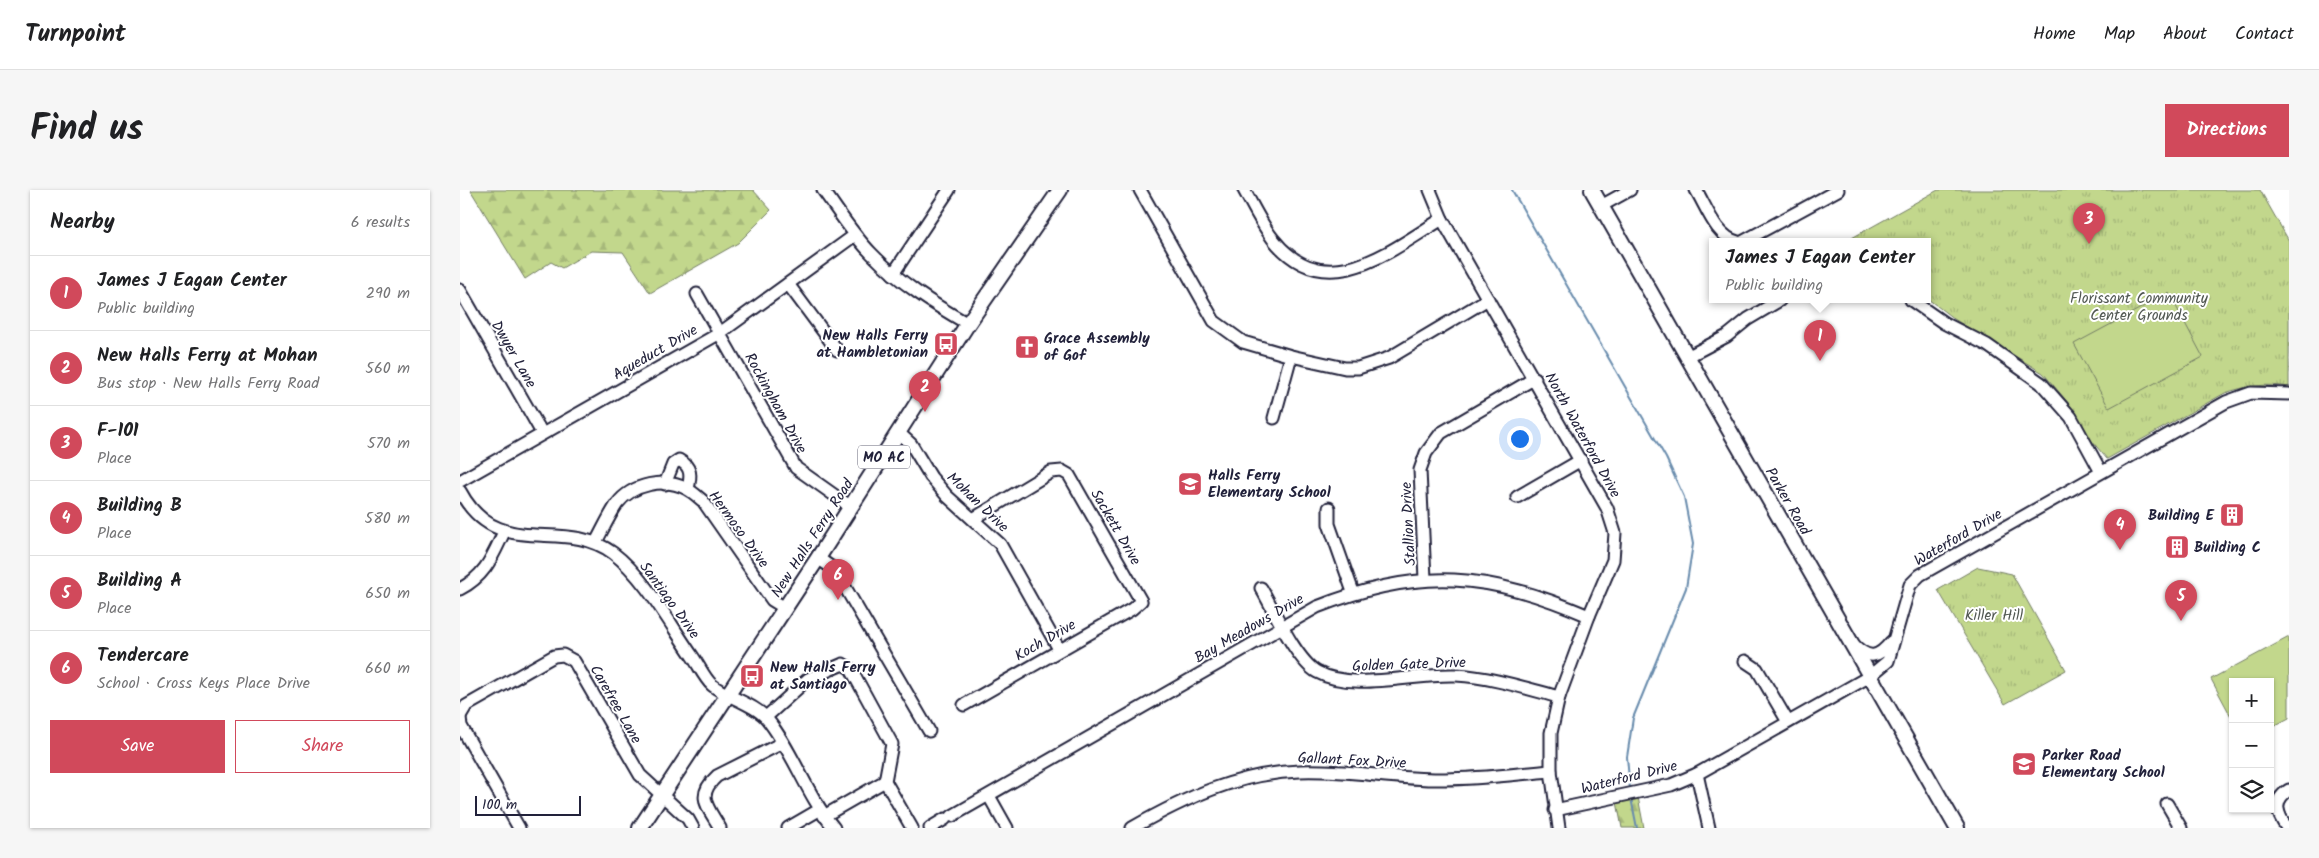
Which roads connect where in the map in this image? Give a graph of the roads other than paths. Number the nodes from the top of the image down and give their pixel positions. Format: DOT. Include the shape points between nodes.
graph roads {
  1 [pos="823,190"];
  2 [pos="949,190"];
  3 [pos="1060,190"];
  4 [pos="1140,190"];
  5 [pos="1244,190"];
  6 [pos="1430,190"];
  7 [pos="1592,190"];
  8 [pos="1630,190"];
  9 [pos="1696,190"];
  10 [pos="1838,190"];
  11 [pos="1601,206"];
  12 [pos="1442,219"];
  13 [pos="855,235"];
  14 [pos="1731,238"];
  15 [pos="1746,238"];
  16 [pos="893,274"];
  17 [pos="788,284"];
  18 [pos="460,290"];
  19 [pos="697,294"];
  20 [pos="1488,299"];
  21 [pos="1775,303"];
  22 [pos="1915,303"];
  23 [pos="968,324"];
  24 [pos="720,332"];
  25 [pos="837,350"];
  26 [pos="1291,356"];
  27 [pos="1687,357"];
  28 [pos="1535,378"];
  29 [pos="2289,394"];
  30 [pos="1274,418"];
  31 [pos="542,433"];
  32 [pos="899,433"];
  33 [pos="1580,460"];
  34 [pos="2102,472"];
  35 [pos="460,481"];
  36 [pos="665,484"];
  37 [pos="688,489"];
  38 [pos="460,491"];
  39 [pos="1517,497"];
  40 [pos="851,507"];
  41 [pos="1329,508"];
  42 [pos="973,519"];
  43 [pos="504,532"];
  44 [pos="596,542"];
  45 [pos="818,558"];
  46 [pos="1425,579"];
  47 [pos="1261,588"];
  48 [pos="460,589"];
  49 [pos="1353,592"];
  50 [pos="1141,601"];
  51 [pos="785,608"];
  52 [pos="1588,616"];
  53 [pos="1284,626"];
  54 [pos="1895,636"];
  55 [pos="1850,642"];
  56 [pos="1060,649"];
  57 [pos="1745,661"];
  58 [pos="1870,676"];
  59 [pos="729,693"];
  60 [pos="1559,697"];
  61 [pos="964,705"];
  62 [pos="460,716"];
  63 [pos="766,717"];
  64 [pos="1788,722"];
  65 [pos="929,731"];
  66 [pos="782,743"];
  67 [pos="1551,771"];
  68 [pos="1697,774"];
  69 [pos="886,781"];
  70 [pos="2289,790"];
  71 [pos="662,794"];
  72 [pos="989,796"];
  73 [pos="2168,804"];
  74 [pos="1556,810"];
  75 [pos="821,813"];
  76 [pos="519,828"];
  77 [pos="640,828"];
  78 [pos="693,828"];
  79 [pos="720,828"];
  80 [pos="788,828"];
  81 [pos="834,828"];
  82 [pos="912,828"];
  83 [pos="930,828"];
  84 [pos="1007,828"];
  85 [pos="1132,828"];
  86 [pos="1558,828"];
  87 [pos="1709,828"];
  88 [pos="1956,828"];
  89 [pos="2181,828"];
  90 [pos="2287,828"];
  1 -- 13 [label="street"];
  2 -- 16 [label="street"];
  3 -- 23 [label="main road, New Halls Ferry Road / MO AC"];
  4 -- 26 [label="street" via="1214,321 1243,342"];
  5 -- 12 [label="street" via="1273,239 1285,251 1300,262 1331,270 1359,267"];
  6 -- 12 [label="street, North Waterford Drive"];
  7 -- 11 [label="main road, Parker Road"];
  8 -- 11 [label="street"];
  9 -- 14 [label="street" via="1720,232"];
  10 -- 15 [label="street"];
  11 -- 27 [label="main road, Parker Road"];
  12 -- 20 [label="street, North Waterford Drive"];
  13 -- 16 [label="street"];
  13 -- 17 [label="street, Aqueduct Drive"];
  16 -- 23 [label="street" via="927,300"];
  17 -- 24 [label="street, Aqueduct Drive"];
  17 -- 25 [label="street"];
  18 -- 31 [label="street, Dwyer Lane"];
  19 -- 24 [label="street, Rockingham Drive"];
  20 -- 26 [label="street" via="1372,365 1346,368"];
  20 -- 28 [label="street, North Waterford Drive"];
  21 -- 27 [label="street" via="1727,336"];
  22 -- 34 [label="street" via="1944,323 1987,345 2041,383 2071,417"];
  23 -- 32 [label="main road, New Halls Ferry Road / MO AC"];
  24 -- 31 [label="street, Aqueduct Drive"];
  24 -- 40 [label="street, Rockingham Drive" via="796,468"];
  26 -- 30 [label="street"];
  27 -- 55 [label="main road, Parker Road"];
  28 -- 33 [label="street, North Waterford Drive"];
  28 -- 46 [label="street, Stallion Drive" via="1441,432 1426,453 1420,470"];
  29 -- 34 [label="street, Waterford Drive" via="2251,393 2235,397"];
  31 -- 35 [label="street, Aqueduct Drive"];
  32 -- 40 [label="main road, New Halls Ferry Road / MO AC"];
  32 -- 42 [label="street, Mohan Drive" via="911,444 947,496"];
  33 -- 39 [label="street"];
  33 -- 52 [label="street, North Waterford Drive" via="1607,508 1614,533 1613,560"];
  34 -- 54 [label="street, Waterford Drive" via="1917,577 1910,585"];
  36 -- 37 [label="street, Hermoso Drive"];
  36 -- 37 [label="street, Hermoso Drive" via="673,464 679,460 690,470"];
  36 -- 44 [label="street, Hermoso Drive" via="638,488 626,495"];
  37 -- 51 [label="street, Hermoso Drive" via="702,501 772,600"];
  38 -- 43 [label="street, Santiago Drive" via="479,516"];
  40 -- 45 [label="main road, New Halls Ferry Road / MO AC"];
  41 -- 49 [label="street" via="1329,524"];
  42 -- 50 [label="street, Sackett Drive" via="1051,472 1062,471 1069,475"];
  42 -- 56 [label="street, Mohan Drive" via="1000,544"];
  43 -- 44 [label="street, Santiago Drive"];
  43 -- 48 [label="street" via="487,567 474,582"];
  44 -- 59 [label="street, Santiago Drive" via="633,571 712,685"];
  45 -- 51 [label="main road, New Halls Ferry Road / MO AC"];
  45 -- 65 [label="street" via="836,570"];
  46 -- 49 [label="street, Bay Meadows Drive"];
  46 -- 52 [label="street, Bay Meadows Drive" via="1456,579 1517,589"];
  47 -- 53 [label="street, Golden Gate Drive"];
  49 -- 53 [label="street, Bay Meadows Drive"];
  50 -- 56 [label="street, Koch Drive"];
  51 -- 59 [label="main road, New Halls Ferry Road / MO AC"];
  52 -- 60 [label="street, North Waterford Drive"];
  53 -- 60 [label="street, Golden Gate Drive" via="1303,660 1316,672 1334,680 1353,682 1456,675 1490,679"];
  53 -- 72 [label="street, Bay Meadows Drive"];
  54 -- 55 [label="street" via="1883,652 1875,656 1859,650"];
  54 -- 58 [label="street, Waterford Drive" via="1888,662"];
  55 -- 58 [label="main road, Parker Road"];
  56 -- 61 [label="street, Koch Drive"];
  57 -- 64 [label="street" via="1757,669"];
  58 -- 64 [label="street, Waterford Drive"];
  58 -- 88 [label="main road, Parker Road"];
  59 -- 63 [label="street, Santiago Drive"];
  59 -- 71 [label="main road, New Halls Ferry Road / MO AC"];
  60 -- 67 [label="street, North Waterford Drive" via="1551,733"];
  62 -- 71 [label="street, Carefree Lane" via="466,706 554,656 563,655 574,661 640,775"];
  62 -- 76 [label="street" via="461,726"];
  63 -- 66 [label="street, Santiago Drive"];
  63 -- 69 [label="street" via="808,679 843,664 851,669 892,744"];
  64 -- 68 [label="street, Waterford Drive"];
  66 -- 75 [label="street, Santiago Drive"];
  66 -- 79 [label="street" via="710,782 704,791 705,802"];
  67 -- 74 [label="street, North Waterford Drive"];
  67 -- 85 [label="street, Gallant Fox Drive" via="1444,780 1300,771 1255,776 1215,786"];
  68 -- 74 [label="street, Waterford Drive" via="1671,785"];
  68 -- 87 [label="street"];
  69 -- 75 [label="street"];
  69 -- 82 [label="street"];
  70 -- 90 [label="street" via="2277,804 2278,816"];
  71 -- 77 [label="main road, New Halls Ferry Road / MO AC"];
  71 -- 78 [label="street"];
  72 -- 83 [label="street, Bay Meadows Drive"];
  72 -- 84 [label="street"];
  73 -- 89 [label="street"];
  74 -- 86 [label="street, North Waterford Drive"];
  75 -- 80 [label="street"];
  75 -- 81 [label="street, Santiago Drive"];
}
